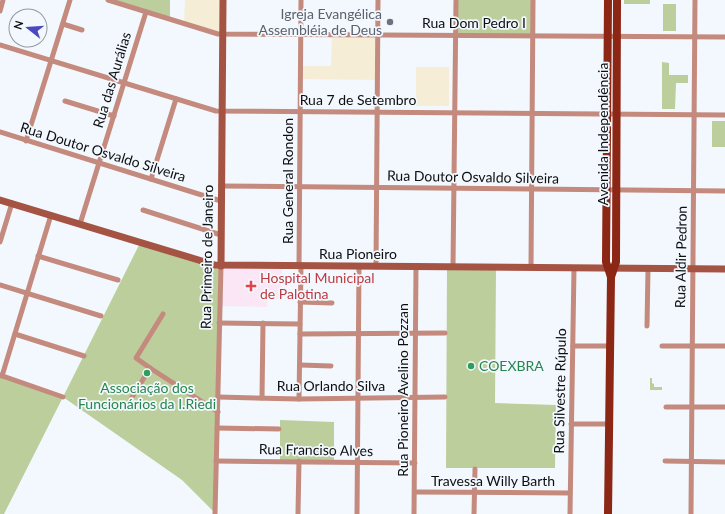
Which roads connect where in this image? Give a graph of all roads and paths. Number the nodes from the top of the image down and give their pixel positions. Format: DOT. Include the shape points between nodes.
graph roads {
  1 [pos="3,0"];
  2 [pos="70,0"];
  3 [pos="108,0"];
  4 [pos="223,0"];
  5 [pos="301,0"];
  6 [pos="378,0"];
  7 [pos="456,0"];
  8 [pos="533,0"];
  9 [pos="608,0"];
  10 [pos="617,0"];
  11 [pos="695,0"];
  12 [pos="0,11"];
  13 [pos="146,12"];
  14 [pos="63,24"];
  15 [pos="82,30"];
  16 [pos="220,34"];
  17 [pos="301,34"];
  18 [pos="378,35"];
  19 [pos="455,35"];
  20 [pos="533,36"];
  21 [pos="608,36"];
  22 [pos="617,36"];
  23 [pos="695,37"];
  24 [pos="725,37"];
  25 [pos="0,45"];
  26 [pos="51,61"];
  27 [pos="124,83"];
  28 [pos="176,99"];
  29 [pos="65,102"];
  30 [pos="222,111"];
  31 [pos="300,112"];
  32 [pos="377,112"];
  33 [pos="454,113"];
  34 [pos="532,114"];
  35 [pos="607,114"];
  36 [pos="616,114"];
  37 [pos="694,115"];
  38 [pos="725,115"];
  39 [pos="114,116"];
  40 [pos="0,132"];
  41 [pos="26,140"];
  42 [pos="99,163"];
  43 [pos="151,179"];
  44 [pos="221,186"];
  45 [pos="300,187"];
  46 [pos="376,188"];
  47 [pos="454,189"];
  48 [pos="531,190"];
  49 [pos="607,190"];
  50 [pos="616,190"];
  51 [pos="693,191"];
  52 [pos="725,191"];
  53 [pos="0,200"];
  54 [pos="221,201"];
  55 [pos="12,203"];
  56 [pos="142,210"];
  57 [pos="51,215"];
  58 [pos="80,224"];
  59 [pos="221,235"];
  60 [pos="0,242"];
  61 [pos="38,256"];
  62 [pos="221,266"];
  63 [pos="300,266"];
  64 [pos="359,267"];
  65 [pos="376,267"];
  66 [pos="416,267"];
  67 [pos="453,267"];
  68 [pos="531,268"];
  69 [pos="574,268"];
  70 [pos="611,269"];
  71 [pos="648,269"];
  72 [pos="693,269"];
  73 [pos="725,269"];
  74 [pos="118,280"];
  75 [pos="0,285"];
  76 [pos="27,293"];
  77 [pos="300,302"];
  78 [pos="332,302"];
  79 [pos="163,314"];
  80 [pos="101,316"];
  81 [pos="220,323"];
  82 [pos="262,323"];
  83 [pos="300,324"];
  84 [pos="647,326"];
  85 [pos="358,333"];
  86 [pos="415,333"];
  87 [pos="446,333"];
  88 [pos="15,334"];
  89 [pos="300,334"];
  90 [pos="573,346"];
  91 [pos="610,346"];
  92 [pos="662,346"];
  93 [pos="692,346"];
  94 [pos="725,346"];
  95 [pos="84,356"];
  96 [pos="300,365"];
  97 [pos="331,366"];
  98 [pos="150,368"];
  99 [pos="1,376"];
  100 [pos="63,397"];
  101 [pos="218,397"];
  102 [pos="445,397"];
  103 [pos="262,398"];
  104 [pos="299,398"];
  105 [pos="358,398"];
  106 [pos="415,398"];
  107 [pos="131,399"];
  108 [pos="666,407"];
  109 [pos="691,407"];
  110 [pos="725,408"];
  111 [pos="218,412"];
  112 [pos="572,424"];
  113 [pos="609,424"];
  114 [pos="217,428"];
  115 [pos="279,429"];
  116 [pos="216,461"];
  117 [pos="299,461"];
  118 [pos="665,461"];
  119 [pos="691,461"];
  120 [pos="357,462"];
  121 [pos="725,462"];
  122 [pos="415,463"];
  123 [pos="475,470"];
  124 [pos="415,492"];
  125 [pos="475,493"];
  126 [pos="570,493"];
  127 [pos="215,514"];
  128 [pos="298,514"];
  129 [pos="357,514"];
  130 [pos="414,514"];
  131 [pos="474,514"];
  132 [pos="570,514"];
  133 [pos="608,514"];
  134 [pos="691,514"];
  1 -- 12 [label="street"];
  2 -- 14 [label="street"];
  3 -- 13 [label="street, Rua Dom Pedro I"];
  4 -- 16 [label="street, Rua Primeiro de Janeiro"];
  5 -- 17 [label="street, Rua General Rondon"];
  6 -- 18 [label="street"];
  7 -- 19 [label="street"];
  8 -- 20 [label="street"];
  9 -- 21 [label="main road, Avenida Independência"];
  10 -- 22 [label="main road, Avenida Independência"];
  11 -- 23 [label="street, Rua Aldir Pedron"];
  13 -- 16 [label="street, Rua Dom Pedro I"];
  13 -- 27 [label="street, Rua das Aurálias"];
  14 -- 15 [label="street"];
  14 -- 26 [label="street"];
  16 -- 17 [label="street, Rua Dom Pedro I"];
  16 -- 30 [label="street, Rua Primeiro de Janeiro"];
  17 -- 18 [label="street, Rua Dom Pedro I"];
  17 -- 31 [label="street, Rua General Rondon"];
  18 -- 19 [label="street, Rua Dom Pedro I"];
  18 -- 32 [label="street"];
  19 -- 20 [label="street, Rua Dom Pedro I"];
  19 -- 33 [label="street"];
  20 -- 21 [label="street, Rua Dom Pedro I"];
  20 -- 34 [label="street"];
  21 -- 22 [label="street, Rua Dom Pedro I"];
  21 -- 35 [label="main road, Avenida Independência"];
  22 -- 23 [label="street, Rua Dom Pedro I"];
  22 -- 36 [label="main road, Avenida Independência"];
  23 -- 24 [label="street, Rua Dom Pedro I"];
  23 -- 37 [label="street, Rua Aldir Pedron"];
  25 -- 26 [label="street, Rua 7 de Setembro"];
  26 -- 27 [label="street, Rua 7 de Setembro"];
  26 -- 41 [label="street"];
  27 -- 28 [label="street, Rua 7 de Setembro"];
  27 -- 39 [label="street, Rua das Aurálias"];
  28 -- 30 [label="street, Rua 7 de Setembro"];
  28 -- 43 [label="street"];
  29 -- 39 [label="street"];
  30 -- 31 [label="street, Rua 7 de Setembro"];
  30 -- 44 [label="street, Rua Primeiro de Janeiro"];
  31 -- 32 [label="street, Rua 7 de Setembro"];
  31 -- 45 [label="street, Rua General Rondon"];
  32 -- 33 [label="street, Rua 7 de Setembro"];
  32 -- 46 [label="street"];
  33 -- 34 [label="street, Rua 7 de Setembro"];
  33 -- 47 [label="street"];
  34 -- 35 [label="street, Rua 7 de Setembro"];
  34 -- 48 [label="street"];
  35 -- 36 [label="street, Rua 7 de Setembro"];
  35 -- 49 [label="main road, Avenida Independência"];
  36 -- 37 [label="street, Rua 7 de Setembro"];
  36 -- 50 [label="main road, Avenida Independência"];
  37 -- 38 [label="street, Rua 7 de Setembro"];
  37 -- 51 [label="street, Rua Aldir Pedron"];
  39 -- 42 [label="street, Rua das Aurálias"];
  40 -- 41 [label="street, Rua Doutor Osvaldo Silveira"];
  41 -- 42 [label="street, Rua Doutor Osvaldo Silveira"];
  42 -- 43 [label="street, Rua Doutor Osvaldo Silveira"];
  42 -- 58 [label="street, Rua das Aurálias"];
  43 -- 54 [label="street, Rua Doutor Osvaldo Silveira"];
  44 -- 45 [label="street, Rua Doutor Osvaldo Silveira"];
  44 -- 54 [label="street, Rua Primeiro de Janeiro"];
  45 -- 46 [label="street, Rua Doutor Osvaldo Silveira"];
  45 -- 63 [label="street, Rua General Rondon"];
  46 -- 47 [label="street, Rua Doutor Osvaldo Silveira"];
  46 -- 65 [label="street"];
  47 -- 48 [label="street, Rua Doutor Osvaldo Silveira"];
  47 -- 67 [label="street"];
  48 -- 49 [label="street, Rua Doutor Osvaldo Silveira"];
  48 -- 68 [label="street"];
  49 -- 50 [label="street, Rua Doutor Osvaldo Silveira"];
  49 -- 70 [label="main road, Avenida Independência" via="606,262"];
  50 -- 51 [label="street, Rua Doutor Osvaldo Silveira"];
  50 -- 70 [label="main road, Avenida Independência" via="616,262"];
  51 -- 52 [label="street, Rua Doutor Osvaldo Silveira"];
  51 -- 72 [label="street, Rua Aldir Pedron"];
  53 -- 55 [label="street, Rua Pioneiro"];
  54 -- 59 [label="street, Rua Primeiro de Janeiro"];
  55 -- 57 [label="street, Rua Pioneiro"];
  55 -- 60 [label="street"];
  56 -- 59 [label="street"];
  57 -- 58 [label="street, Rua Pioneiro"];
  57 -- 61 [label="street"];
  58 -- 62 [label="street, Rua Pioneiro"];
  59 -- 62 [label="street, Rua Primeiro de Janeiro"];
  61 -- 74 [label="street"];
  61 -- 76 [label="street"];
  62 -- 63 [label="street, Rua Pioneiro"];
  62 -- 81 [label="street, Rua Primeiro de Janeiro"];
  63 -- 64 [label="street, Rua Pioneiro"];
  63 -- 77 [label="street, Rua General Rondon"];
  64 -- 65 [label="street, Rua Pioneiro"];
  64 -- 85 [label="street"];
  65 -- 66 [label="street, Rua Pioneiro"];
  66 -- 67 [label="street, Rua Pioneiro"];
  66 -- 86 [label="street, Rua Pioneiro Avelino Pozzan"];
  67 -- 68 [label="street, Rua Pioneiro"];
  68 -- 69 [label="street, Rua Pioneiro"];
  69 -- 70 [label="street, Rua Pioneiro"];
  69 -- 90 [label="street, Rua Silvestre Rúpulo"];
  70 -- 71 [label="street, Rua Pioneiro"];
  70 -- 91 [label="main road"];
  71 -- 72 [label="street, Rua Pioneiro"];
  71 -- 84 [label="street"];
  72 -- 73 [label="street, Rua Pioneiro"];
  72 -- 93 [label="street, Rua Aldir Pedron"];
  75 -- 76 [label="street"];
  76 -- 80 [label="street"];
  76 -- 88 [label="street"];
  77 -- 78 [label="street"];
  77 -- 83 [label="street, Rua General Rondon"];
  79 -- 98 [label="street" via="136,358"];
  81 -- 82 [label="street"];
  81 -- 101 [label="street, Rua Primeiro de Janeiro"];
  82 -- 83 [label="street"];
  82 -- 103 [label="street"];
  83 -- 89 [label="street, Rua General Rondon"];
  85 -- 86 [label="street"];
  85 -- 89 [label="street"];
  85 -- 105 [label="street"];
  86 -- 87 [label="street"];
  86 -- 106 [label="street, Rua Pioneiro Avelino Pozzan"];
  88 -- 95 [label="street"];
  88 -- 99 [label="street"];
  89 -- 96 [label="street, Rua General Rondon"];
  90 -- 91 [label="street"];
  90 -- 112 [label="street, Rua Silvestre Rúpulo"];
  91 -- 113 [label="main road"];
  92 -- 93 [label="street"];
  93 -- 94 [label="street"];
  93 -- 109 [label="street, Rua Aldir Pedron"];
  96 -- 97 [label="street"];
  96 -- 104 [label="street, Rua General Rondon"];
  98 -- 107 [label="street"];
  98 -- 111 [label="street"];
  99 -- 100 [label="street"];
  101 -- 103 [label="street, Rua Orlando Silva"];
  101 -- 111 [label="street, Rua Primeiro de Janeiro"];
  102 -- 106 [label="street, Rua Orlando Silva"];
  103 -- 104 [label="street, Rua Orlando Silva"];
  104 -- 105 [label="street, Rua Orlando Silva"];
  105 -- 106 [label="street, Rua Orlando Silva"];
  105 -- 120 [label="street"];
  106 -- 122 [label="street, Rua Pioneiro Avelino Pozzan"];
  108 -- 109 [label="street"];
  109 -- 110 [label="street"];
  109 -- 119 [label="street, Rua Aldir Pedron"];
  111 -- 114 [label="street, Rua Primeiro de Janeiro"];
  112 -- 113 [label="street"];
  112 -- 126 [label="street, Rua Silvestre Rúpulo"];
  113 -- 133 [label="main road"];
  114 -- 115 [label="street"];
  114 -- 116 [label="street, Rua Primeiro de Janeiro"];
  116 -- 117 [label="street, Rua Franciso Alves"];
  116 -- 127 [label="street, Rua Primeiro de Janeiro"];
  117 -- 120 [label="street, Rua Franciso Alves"];
  117 -- 128 [label="street"];
  118 -- 119 [label="street"];
  119 -- 121 [label="street"];
  119 -- 134 [label="street, Rua Aldir Pedron"];
  120 -- 122 [label="street, Rua Franciso Alves"];
  120 -- 129 [label="street"];
  122 -- 124 [label="street, Rua Pioneiro Avelino Pozzan"];
  123 -- 125 [label="street"];
  124 -- 125 [label="street, Travessa Willy Barth"];
  124 -- 130 [label="street, Rua Pioneiro Avelino Pozzan"];
  125 -- 126 [label="street, Travessa Willy Barth"];
  125 -- 131 [label="street"];
  126 -- 132 [label="street, Rua Silvestre Rúpulo"];
}
